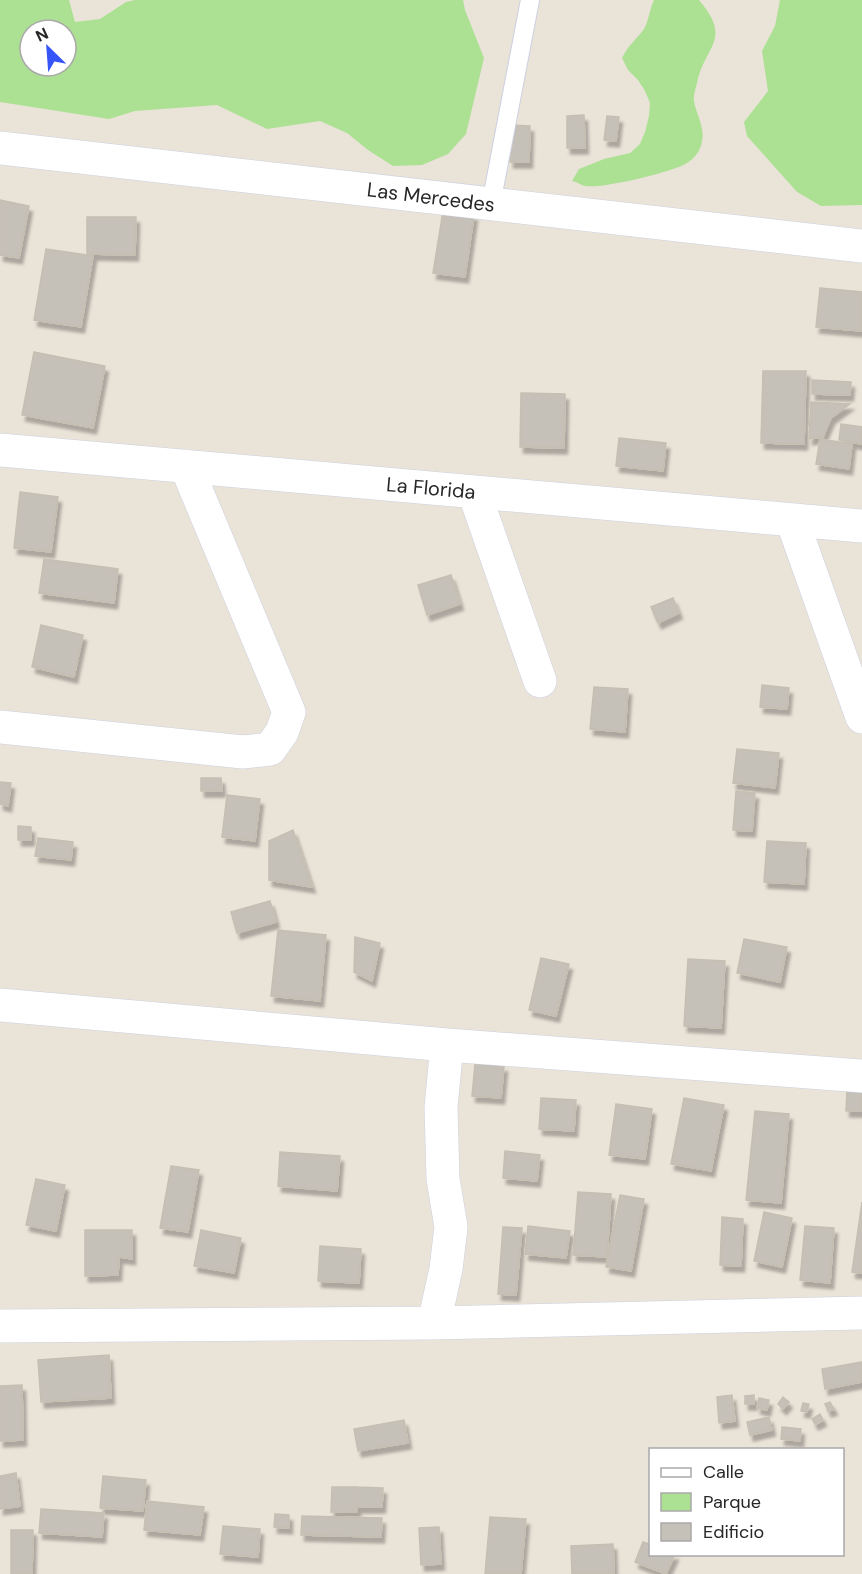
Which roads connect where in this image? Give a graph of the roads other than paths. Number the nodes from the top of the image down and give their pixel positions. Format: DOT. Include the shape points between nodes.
graph roads {
  1 [pos="530,0"];
  2 [pos="0,148"];
  3 [pos="491,204"];
  4 [pos="862,246"];
  5 [pos="0,450"];
  6 [pos="186,466"];
  7 [pos="474,492"];
  8 [pos="792,520"];
  9 [pos="862,526"];
  10 [pos="540,681"];
  11 [pos="862,717"];
  12 [pos="0,727"];
  13 [pos="0,1005"];
  14 [pos="447,1046"];
  15 [pos="862,1076"];
  16 [pos="862,1313"];
  17 [pos="434,1323"];
  18 [pos="0,1326"];
  1 -- 3 [label="lane"];
  2 -- 3 [label="street, Las Mercedes"];
  3 -- 4 [label="street, Las Mercedes"];
  5 -- 6 [label="street, La Florida"];
  6 -- 7 [label="street, La Florida"];
  6 -- 12 [label="street" via="289,712 270,749 243,752"];
  7 -- 8 [label="street, La Florida"];
  7 -- 10 [label="street"];
  8 -- 9 [label="street, La Florida"];
  8 -- 11 [label="street"];
  13 -- 14 [label="street"];
  14 -- 15 [label="street"];
  14 -- 17 [label="street" via="441,1107 451,1227"];
  16 -- 17 [label="street"];
  17 -- 18 [label="street"];
}
